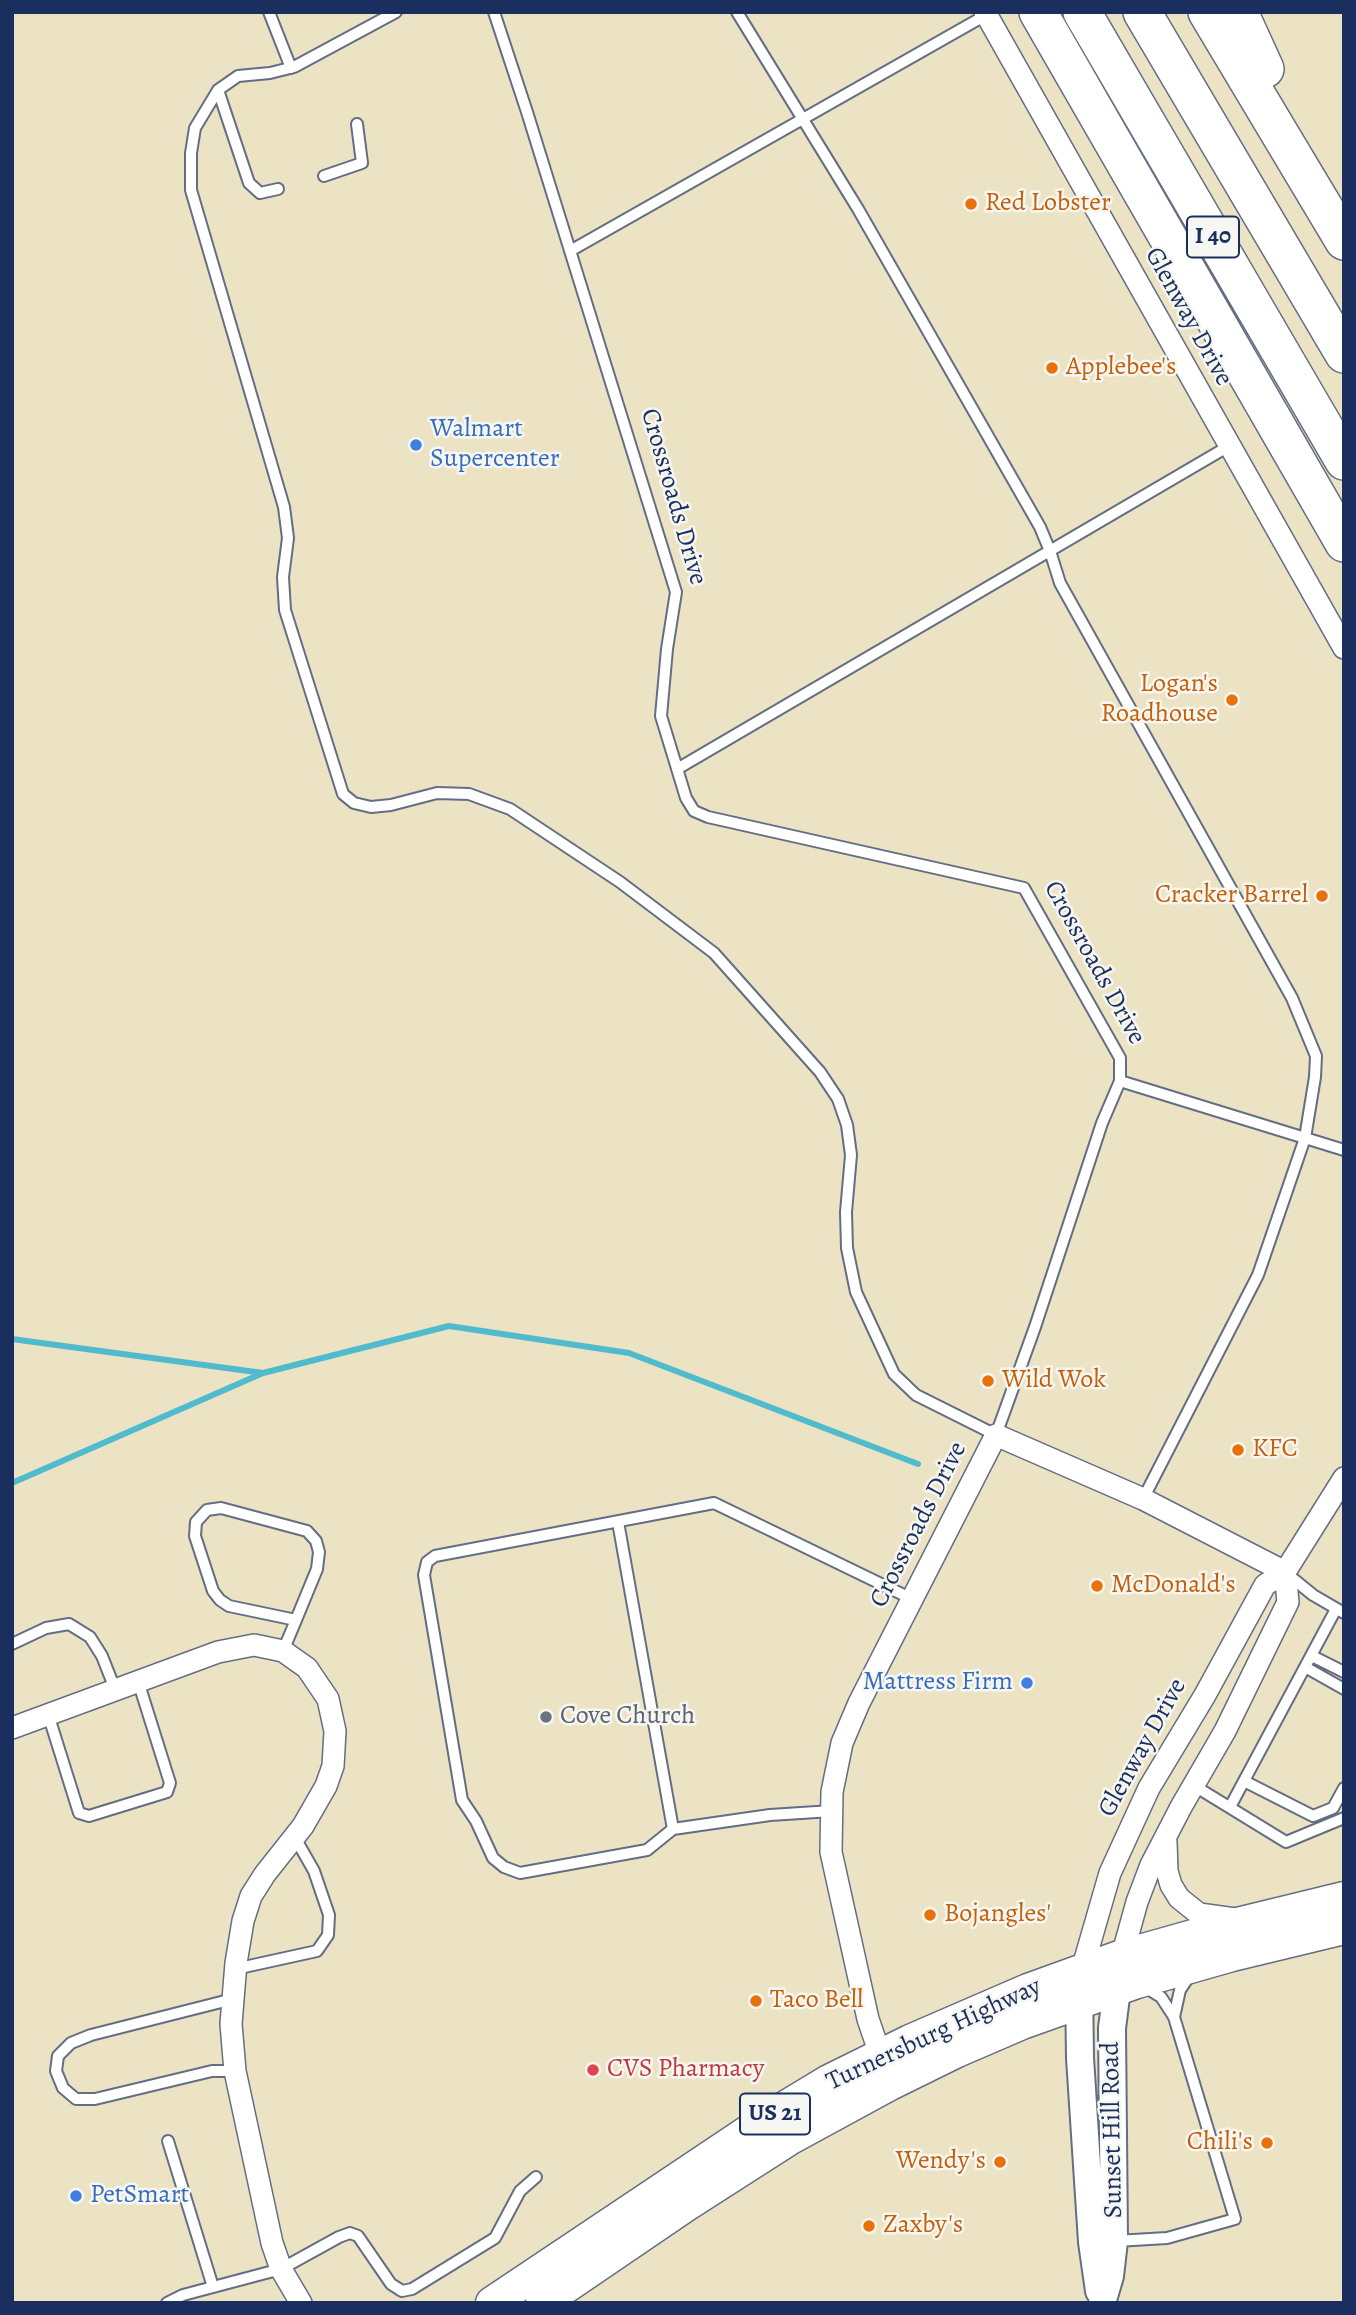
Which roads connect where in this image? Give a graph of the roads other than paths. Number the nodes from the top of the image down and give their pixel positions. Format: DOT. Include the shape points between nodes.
graph roads {
  1 [pos="269,12"];
  2 [pos="396,12"];
  3 [pos="494,12"];
  4 [pos="737,12"];
  5 [pos="1038,12"];
  6 [pos="1082,12"];
  7 [pos="1142,12"];
  8 [pos="1207,12"];
  9 [pos="1239,12"];
  10 [pos="985,13"];
  11 [pos="291,68"];
  12 [pos="218,90"];
  13 [pos="804,119"];
  14 [pos="357,124"];
  15 [pos="324,176"];
  16 [pos="278,189"];
  17 [pos="1340,236"];
  18 [pos="569,251"];
  19 [pos="1344,354"];
  20 [pos="1229,446"];
  21 [pos="1344,461"];
  22 [pos="1344,543"];
  23 [pos="1051,551"];
  24 [pos="1344,648"];
  25 [pos="677,769"];
  26 [pos="1120,1081"];
  27 [pos="1305,1138"];
  28 [pos="1344,1150"];
  29 [pos="996,1435"];
  30 [pos="1344,1478"];
  31 [pos="1143,1499"];
  32 [pos="618,1522"];
  33 [pos="1285,1572"];
  34 [pos="912,1600"];
  35 [pos="1340,1611"];
  36 [pos="296,1620"];
  37 [pos="12,1644"];
  38 [pos="283,1651"];
  39 [pos="1312,1656"];
  40 [pos="1305,1667"];
  41 [pos="1344,1672"];
  42 [pos="138,1681"];
  43 [pos="115,1689"];
  44 [pos="1344,1689"];
  45 [pos="48,1714"];
  46 [pos="12,1728"];
  47 [pos="1244,1782"];
  48 [pos="1193,1786"];
  49 [pos="1344,1788"];
  50 [pos="1230,1807"];
  51 [pos="832,1811"];
  52 [pos="1344,1818"];
  53 [pos="673,1829"];
  54 [pos="1168,1831"];
  55 [pos="294,1836"];
  56 [pos="1344,1898"];
  57 [pos="1344,1928"];
  58 [pos="1259,1933"];
  59 [pos="235,1969"];
  60 [pos="1082,1970"];
  61 [pos="1120,1977"];
  62 [pos="233,1999"];
  63 [pos="1078,2002"];
  64 [pos="1174,2017"];
  65 [pos="886,2070"];
  66 [pos="235,2071"];
  67 [pos="168,2141"];
  68 [pos="536,2177"];
  69 [pos="1114,2241"];
  70 [pos="281,2269"];
  71 [pos="213,2287"];
  72 [pos="198,2291"];
  73 [pos="167,2303"];
  74 [pos="201,2303"];
  75 [pos="301,2303"];
  76 [pos="492,2303"];
  77 [pos="542,2303"];
  1 -- 11 [label="lane"];
  2 -- 11 [label="lane"];
  3 -- 18 [label="lane, Crossroads Drive"];
  4 -- 13 [label="lane"];
  5 -- 22 [label="highway"];
  6 -- 21 [label="highway, I 40"];
  7 -- 19 [label="highway, I 40"];
  8 -- 17 [label="highway"];
  9 -- 17 [label="highway"];
  10 -- 13 [label="lane"];
  10 -- 20 [label="street, Glenway Drive"];
  11 -- 12 [label="lane" via="238,76"];
  12 -- 16 [label="lane" via="249,183 260,192"];
  12 -- 29 [label="lane" via="195,128 191,190 284,508 288,538 285,610 344,794 354,803 371,807 437,793 469,794 510,809 620,882 714,953 820,1072 838,1099 851,1155 847,1248 856,1292 894,1374 916,1395"];
  13 -- 18 [label="lane"];
  13 -- 23 [label="lane"];
  14 -- 15 [label="lane" via="362,163"];
  18 -- 25 [label="lane, Crossroads Drive" via="676,592 662,716"];
  20 -- 23 [label="lane"];
  20 -- 24 [label="street, Glenway Drive"];
  23 -- 25 [label="lane"];
  23 -- 27 [label="lane" via="1060,583 1294,1002 1316,1056"];
  25 -- 26 [label="lane, Crossroads Drive" via="685,798 694,811 708,817 1024,888 1120,1058"];
  26 -- 27 [label="lane"];
  26 -- 29 [label="lane, Crossroads Drive"];
  27 -- 28 [label="lane"];
  27 -- 31 [label="lane" via="1258,1275"];
  29 -- 31 [label="street"];
  29 -- 34 [label="street, Crossroads Drive"];
  30 -- 33 [label="street, Glenway Drive"];
  31 -- 33 [label="street"];
  32 -- 34 [label="lane" via="714,1503"];
  32 -- 53 [label="lane"];
  32 -- 53 [label="lane" via="435,1556 427,1562 424,1575 462,1800 493,1858 520,1873 647,1850"];
  33 -- 35 [label="lane"];
  33 -- 48 [label="street" via="1288,1602"];
  33 -- 60 [label="street, Glenway Drive" via="1265,1585 1149,1788 1110,1873"];
  34 -- 51 [label="street, Crossroads Drive" via="842,1742"];
  35 -- 39 [label="lane"];
  36 -- 36 [label="lane" via="317,1569 316,1541 307,1531 221,1508 207,1510 196,1522 195,1536 220,1600 229,1606"];
  36 -- 38 [label="lane"];
  37 -- 43 [label="lane" via="69,1623 90,1637"];
  38 -- 42 [label="street" via="242,1647"];
  38 -- 55 [label="street" via="307,1668 328,1699 335,1731 333,1766 326,1786"];
  39 -- 40 [label="lane"];
  39 -- 41 [label="lane"];
  40 -- 44 [label="lane"];
  40 -- 47 [label="lane"];
  42 -- 43 [label="street"];
  42 -- 45 [label="lane" via="170,1783 167,1793 89,1816 79,1813"];
  43 -- 45 [label="street"];
  45 -- 46 [label="street"];
  47 -- 49 [label="lane" via="1312,1815 1333,1808"];
  47 -- 50 [label="lane"];
  48 -- 50 [label="lane"];
  48 -- 54 [label="street"];
  50 -- 52 [label="lane" via="1286,1842"];
  51 -- 53 [label="lane"];
  51 -- 65 [label="street, Crossroads Drive" via="831,1852 868,2019"];
  54 -- 58 [label="street" via="1165,1855 1174,1892 1199,1914 1227,1919"];
  54 -- 61 [label="street" via="1143,1884"];
  55 -- 59 [label="street" via="251,1896"];
  55 -- 59 [label="lane" via="314,1871 329,1915 328,1935 317,1951"];
  56 -- 58 [label="main road, Turnersburg Highway / US 21"];
  57 -- 58 [label="main road, Turnersburg Highway / US 21"];
  58 -- 61 [label="main road, Turnersburg Highway / US 21"];
  58 -- 61 [label="main road, Turnersburg Highway / US 21"];
  58 -- 64 [label="lane" via="1190,1975 1180,1990"];
  59 -- 62 [label="street"];
  60 -- 61 [label="main road, Turnersburg Highway / US 21"];
  60 -- 63 [label="street, Sunset Hill Road"];
  60 -- 65 [label="main road, Turnersburg Highway / US 21" via="987,2007"];
  61 -- 63 [label="main road, Turnersburg Highway / US 21"];
  61 -- 64 [label="lane" via="1153,1990"];
  61 -- 69 [label="street, Sunset Hill Road" via="1112,2028"];
  62 -- 66 [label="street"];
  62 -- 66 [label="lane" via="90,2035 71,2043 58,2056 57,2071 63,2088 76,2099 95,2099 212,2071"];
  63 -- 65 [label="main road, Turnersburg Highway / US 21"];
  63 -- 69 [label="street, Sunset Hill Road" via="1093,2251 1102,2303"];
  64 -- 69 [label="lane" via="1235,2219 1167,2238"];
  65 -- 76 [label="main road, Turnersburg Highway / US 21" via="830,2081"];
  65 -- 77 [label="main road, Turnersburg Highway / US 21"];
  66 -- 70 [label="street"];
  67 -- 71 [label="lane"];
  68 -- 70 [label="lane" via="520,2192 495,2238 412,2289 402,2291 391,2284 358,2236 350,2233"];
  70 -- 71 [label="lane"];
  70 -- 75 [label="street"];
  71 -- 72 [label="lane"];
  72 -- 73 [label="lane"];
  72 -- 74 [label="lane"];
}
